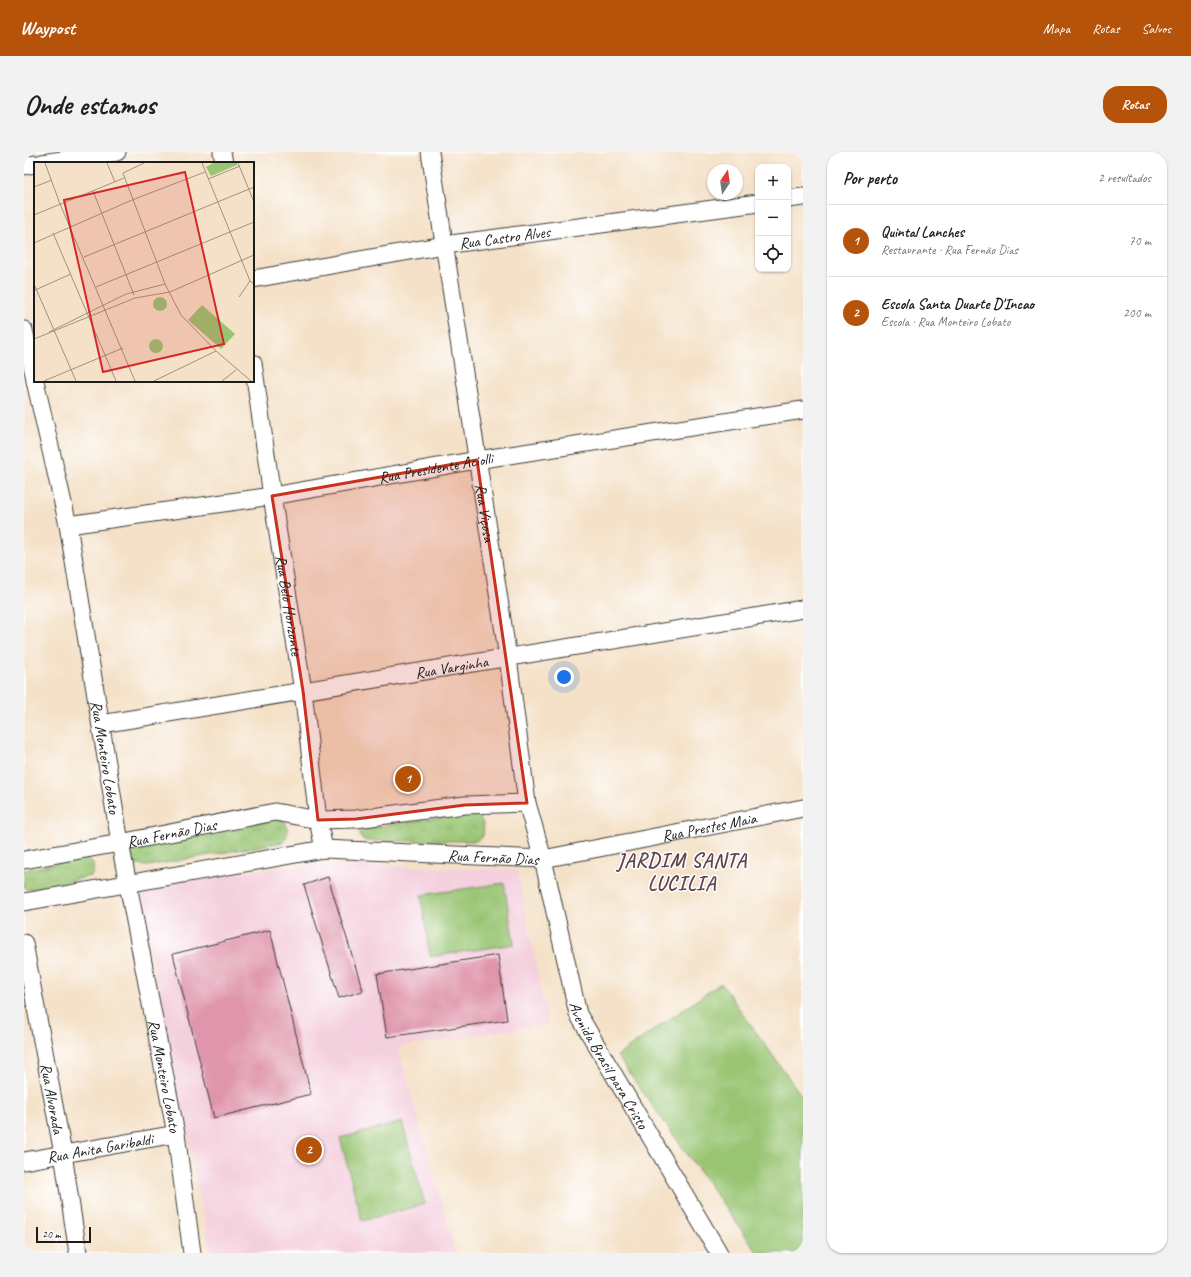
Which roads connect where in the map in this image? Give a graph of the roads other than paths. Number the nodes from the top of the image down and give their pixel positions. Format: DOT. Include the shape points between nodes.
graph roads {
  1 [pos="117,152"];
  2 [pos="222,152"];
  3 [pos="430,152"];
  4 [pos="49,162"];
  5 [pos="224,162"];
  6 [pos="34,164"];
  7 [pos="24,166"];
  8 [pos="803,197"];
  9 [pos="791,199"];
  10 [pos="755,203"];
  11 [pos="444,245"];
  12 [pos="254,279"];
  13 [pos="34,325"];
  14 [pos="24,329"];
  15 [pos="254,370"];
  16 [pos="34,375"];
  17 [pos="35,382"];
  18 [pos="803,410"];
  19 [pos="477,460"];
  20 [pos="272,496"];
  21 [pos="68,525"];
  22 [pos="803,610"];
  23 [pos="508,658"];
  24 [pos="303,691"];
  25 [pos="101,724"];
  26 [pos="527,803"];
  27 [pos="803,808"];
  28 [pos="318,820"];
  29 [pos="120,843"];
  30 [pos="324,849"];
  31 [pos="543,859"];
  32 [pos="24,860"];
  33 [pos="128,883"];
  34 [pos="24,902"];
  35 [pos="24,943"];
  36 [pos="176,1134"];
  37 [pos="63,1154"];
  38 [pos="24,1161"];
  39 [pos="78,1253"];
  40 [pos="192,1253"];
  41 [pos="719,1253"];
  1 -- 4 [label="street"];
  2 -- 5 [label="street"];
  3 -- 11 [label="street, Rua Viçosa"];
  6 -- 7 [label="street"];
  8 -- 9 [label="street"];
  10 -- 11 [label="street, Rua Castro Alves"];
  11 -- 12 [label="street, Rua Castro Alves"];
  11 -- 19 [label="street, Rua Viçosa"];
  13 -- 14 [label="street"];
  14 -- 16 [label="street, Rua Monteiro Lobato"];
  15 -- 20 [label="street, Rua Belo Horizonte"];
  17 -- 21 [label="street, Rua Monteiro Lobato"];
  18 -- 19 [label="street, Rua Presidente Aciolli"];
  19 -- 20 [label="street, Rua Presidente Aciolli"];
  19 -- 23 [label="street, Rua Viçosa"];
  20 -- 21 [label="street, Rua Presidente Aciolli"];
  20 -- 24 [label="street, Rua Belo Horizonte"];
  21 -- 25 [label="street, Rua Monteiro Lobato"];
  22 -- 23 [label="street, Rua Varginha"];
  23 -- 24 [label="street, Rua Varginha"];
  23 -- 26 [label="street, Rua Viçosa"];
  24 -- 25 [label="street, Rua Varginha"];
  24 -- 28 [label="street, Rua Belo Horizonte"];
  25 -- 29 [label="street, Rua Monteiro Lobato"];
  26 -- 28 [label="street, Rua Fernão Dias" via="465,806 356,819"];
  26 -- 31 [label="street, Rua Fernão Dias"];
  27 -- 31 [label="street, Rua Prestes Maia"];
  28 -- 29 [label="street, Rua Fernão Dias" via="275,812"];
  28 -- 30 [label="street, Rua Belo Horizonte"];
  29 -- 32 [label="street, Rua Fernão Dias"];
  29 -- 33 [label="street, Rua Monteiro Lobato"];
  30 -- 31 [label="street, Rua Fernão Dias"];
  30 -- 33 [label="street, Rua Fernão Dias"];
  31 -- 41 [label="street, Avenida Brasil para Cristo" via="578,1014"];
  33 -- 34 [label="street, Rua Fernão Dias"];
  33 -- 36 [label="street, Rua Monteiro Lobato"];
  35 -- 37 [label="street, Rua Alvorada"];
  36 -- 37 [label="street, Rua Anita Garibaldi"];
  36 -- 40 [label="street, Rua Monteiro Lobato"];
  37 -- 38 [label="street, Rua Anita Garibaldi"];
  37 -- 39 [label="street, Rua Alvorada"];
}
